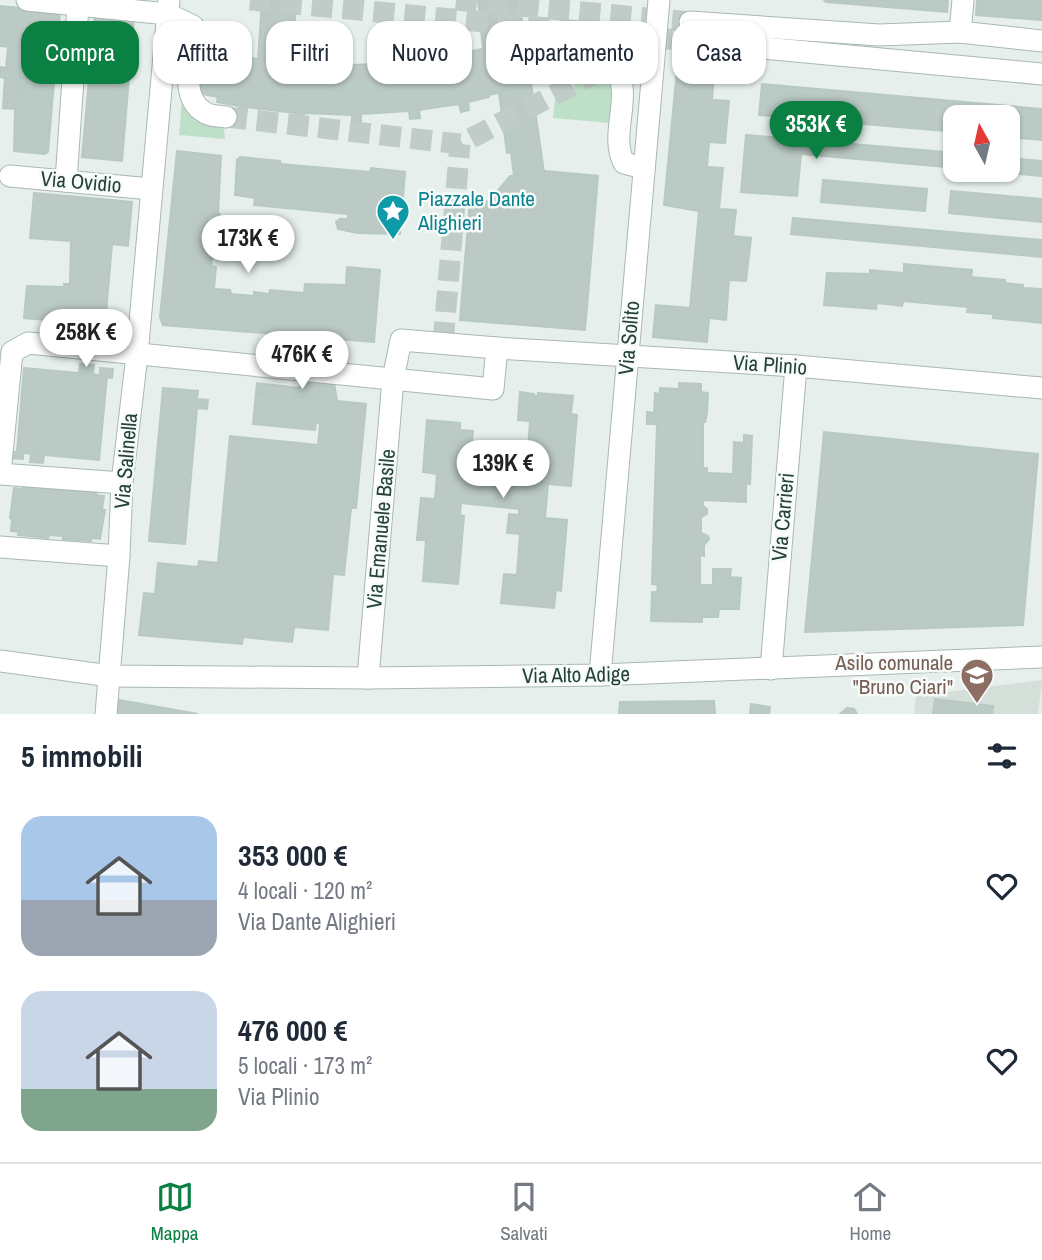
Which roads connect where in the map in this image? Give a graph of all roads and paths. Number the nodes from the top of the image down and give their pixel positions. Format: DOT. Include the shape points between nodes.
graph roads {
  1 [pos="27,0"];
  2 [pos="659,0"];
  3 [pos="963,0"];
  4 [pos="78,6"];
  5 [pos="168,7"];
  6 [pos="960,33"];
  7 [pos="1042,41"];
  8 [pos="1042,74"];
  9 [pos="622,84"];
  10 [pos="226,117"];
  11 [pos="644,168"];
  12 [pos="10,176"];
  13 [pos="66,181"];
  14 [pos="152,188"];
  15 [pos="497,348"];
  16 [pos="137,355"];
  17 [pos="627,357"];
  18 [pos="796,366"];
  19 [pos="393,379"];
  20 [pos="1042,388"];
  21 [pos="0,474"];
  22 [pos="122,483"];
  23 [pos="0,547"];
  24 [pos="119,556"];
  25 [pos="1042,657"];
  26 [pos="0,661"];
  27 [pos="771,668"];
  28 [pos="600,675"];
  29 [pos="110,676"];
  30 [pos="368,678"];
  31 [pos="106,714"];
  1 -- 4 [label="street"];
  2 -- 11 [label="street, Via Solìto"];
  3 -- 6 [label="street"];
  4 -- 5 [label="street"];
  4 -- 13 [label="street"];
  5 -- 10 [label="street" via="193,26 187,86 192,100 204,113"];
  5 -- 14 [label="street, Via Salinella"];
  6 -- 7 [label="street"];
  6 -- 8 [label="street" via="689,32"];
  9 -- 11 [label="street" via="618,153 624,163"];
  11 -- 17 [label="street, Via Solìto"];
  12 -- 13 [label="street, Via Ovidio"];
  13 -- 14 [label="street, Via Ovidio"];
  14 -- 16 [label="street, Via Salinella"];
  15 -- 17 [label="street, Via Plinio"];
  15 -- 19 [label="street, Via Plinio" via="401,340"];
  15 -- 19 [label="street" via="493,389"];
  16 -- 19 [label="street"];
  16 -- 21 [label="street" via="28,343 12,352"];
  16 -- 22 [label="street, Via Salinella"];
  17 -- 18 [label="street, Via Plinio"];
  17 -- 28 [label="street, Via Solìto"];
  18 -- 20 [label="street, Via Plinio"];
  18 -- 27 [label="street, Via Carrieri"];
  19 -- 30 [label="street, Via Emanuele Basile"];
  21 -- 22 [label="street"];
  22 -- 24 [label="street, Via Salinella"];
  23 -- 24 [label="street"];
  24 -- 29 [label="street, Via Salinella"];
  25 -- 27 [label="street, Via Alto Adige"];
  26 -- 29 [label="street, Via Alto Adige"];
  27 -- 28 [label="street, Via Alto Adige"];
  28 -- 30 [label="street, Via Alto Adige"];
  29 -- 30 [label="street, Via Alto Adige"];
  29 -- 31 [label="street, Via Salinella"];
}
